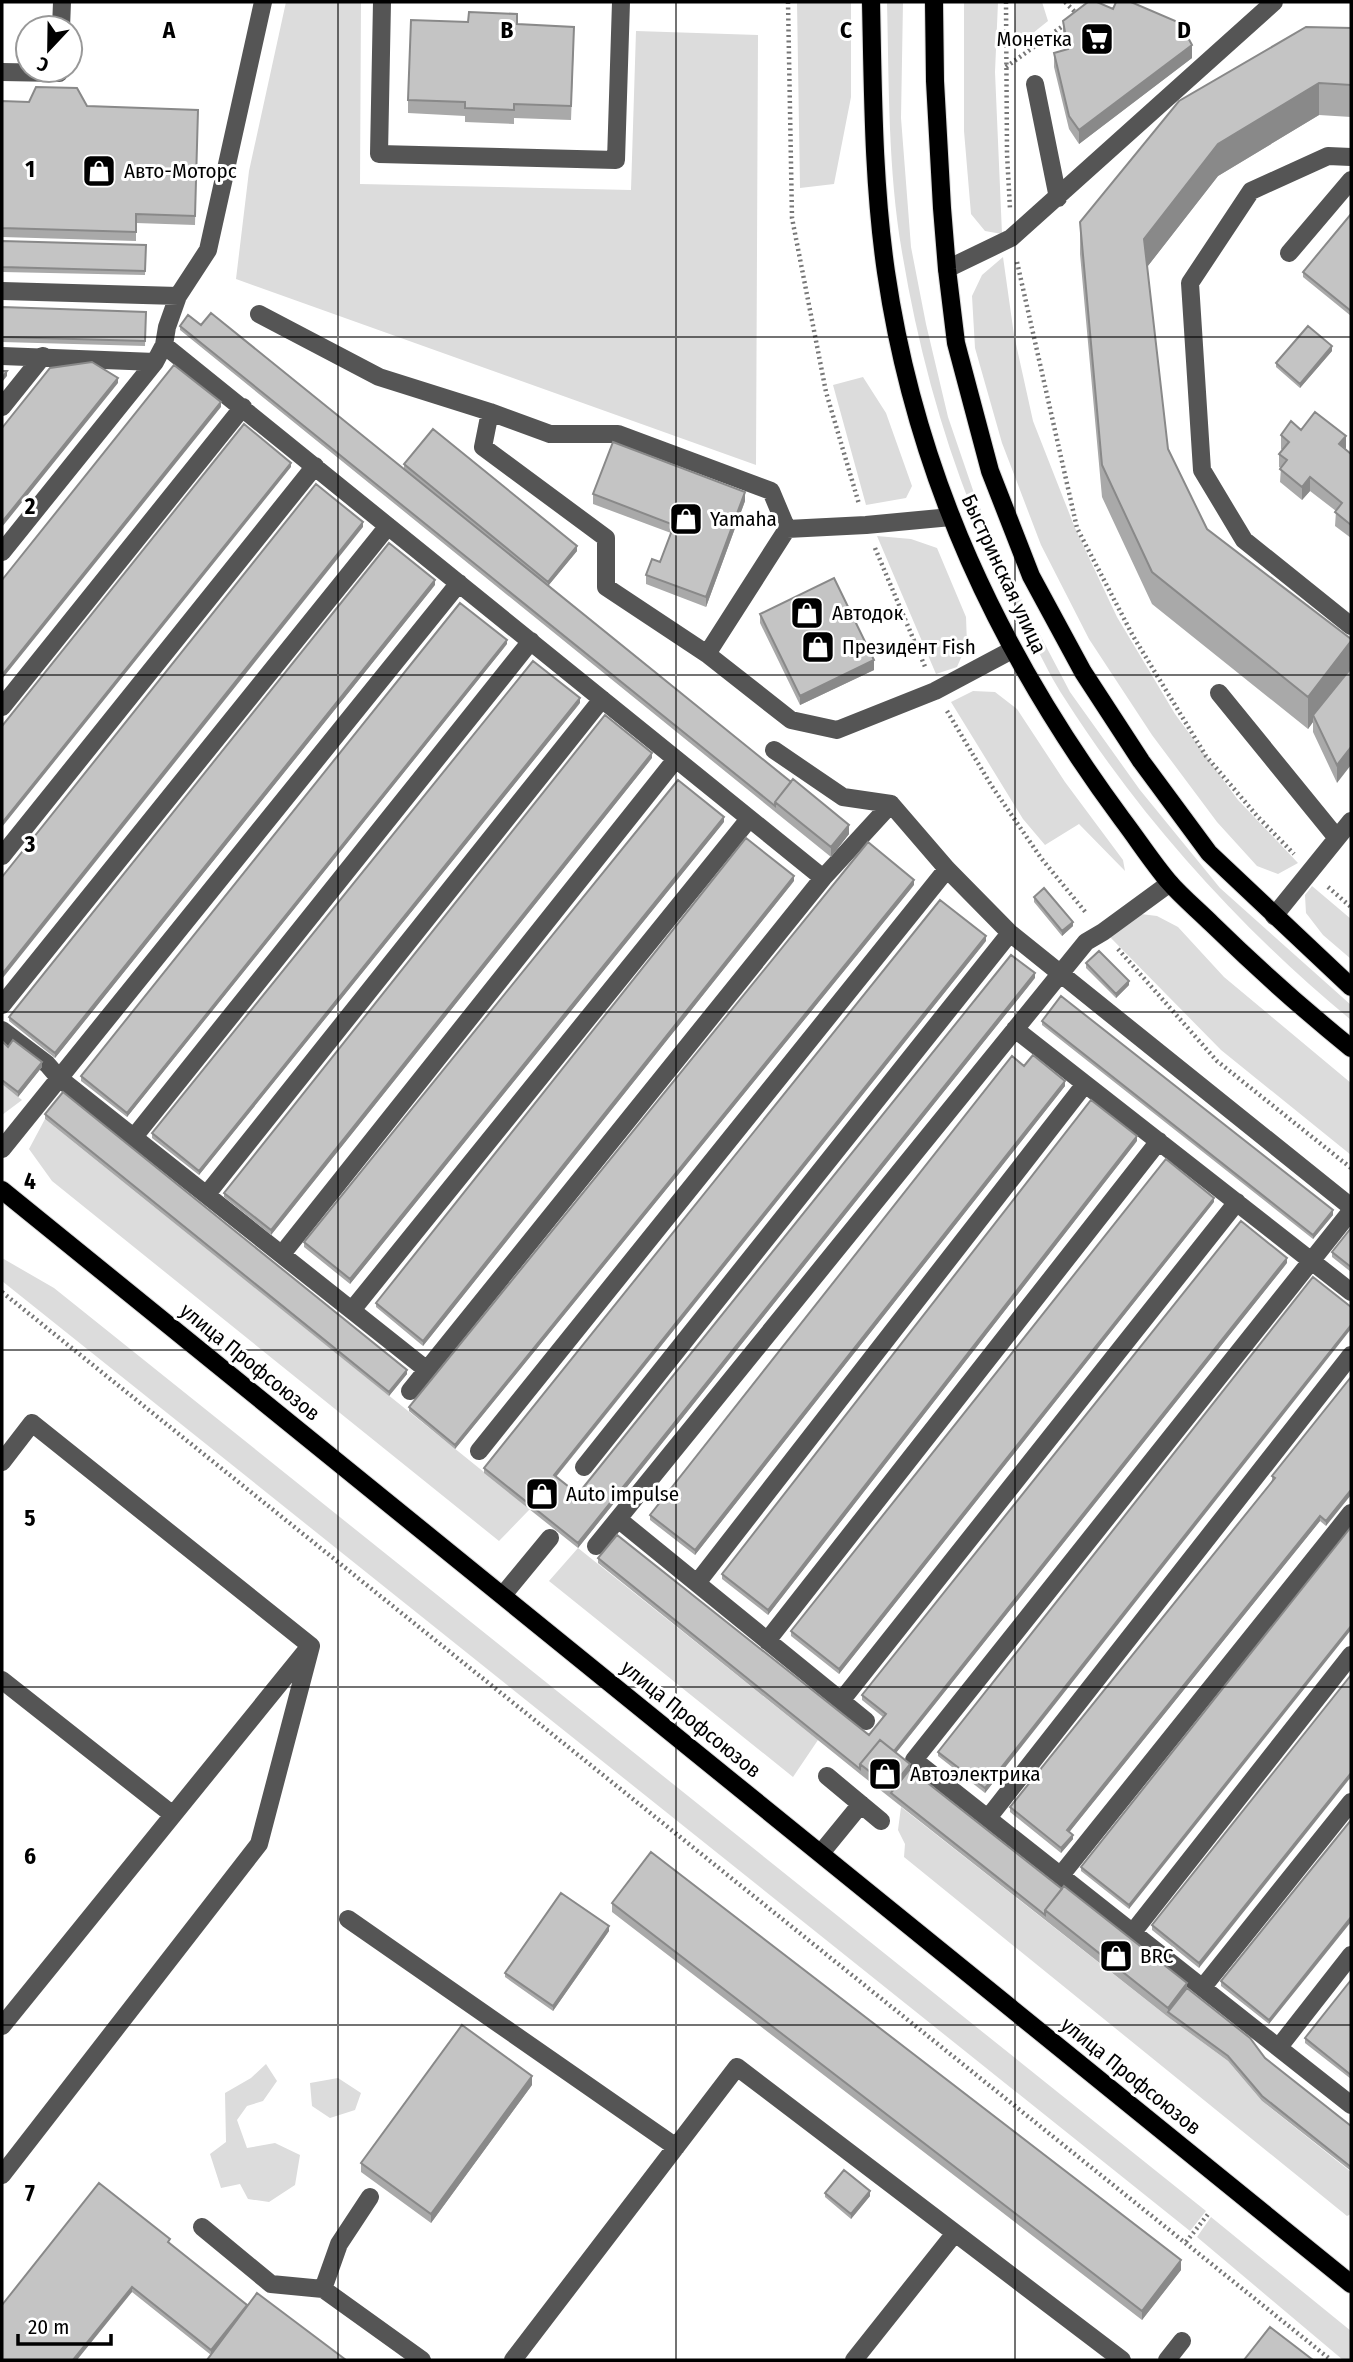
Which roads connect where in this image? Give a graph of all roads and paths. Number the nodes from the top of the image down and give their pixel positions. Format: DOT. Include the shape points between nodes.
graph roads {
  1 [pos="263,2"];
  2 [pos="382,2"];
  3 [pos="621,2"];
  4 [pos="788,2"];
  5 [pos="871,2"];
  6 [pos="934,2"];
  7 [pos="1006,2"];
  8 [pos="1065,2"];
  9 [pos="1274,2"];
  10 [pos="1085,8"];
  11 [pos="1078,15"];
  12 [pos="1006,67"];
  13 [pos="1035,84"];
  14 [pos="1351,157"];
  15 [pos="1351,180"];
  16 [pos="1058,198"];
  17 [pos="1011,238"];
  18 [pos="1289,253"];
  19 [pos="947,269"];
  20 [pos="2,291"];
  21 [pos="178,296"];
  22 [pos="259,314"];
  23 [pos="164,345"];
  24 [pos="2,356"];
  25 [pos="43,356"];
  26 [pos="155,362"];
  27 [pos="2,407"];
  28 [pos="243,407"];
  29 [pos="490,412"];
  30 [pos="316,466"];
  31 [pos="951,517"];
  32 [pos="866,525"];
  33 [pos="388,526"];
  34 [pos="787,529"];
  35 [pos="2,552"];
  36 [pos="460,583"];
  37 [pos="1351,626"];
  38 [pos="531,641"];
  39 [pos="1012,650"];
  40 [pos="707,654"];
  41 [pos="934,691"];
  42 [pos="1219,693"];
  43 [pos="602,699"];
  44 [pos="2,707"];
  45 [pos="774,750"];
  46 [pos="676,759"];
  47 [pos="891,804"];
  48 [pos="749,818"];
  49 [pos="1351,821"];
  50 [pos="1337,838"];
  51 [pos="2,856"];
  52 [pos="947,869"];
  53 [pos="1311,871"];
  54 [pos="822,878"];
  55 [pos="1170,883"];
  56 [pos="1351,907"];
  57 [pos="1274,916"];
  58 [pos="1103,932"];
  59 [pos="1010,933"];
  60 [pos="1061,973"];
  61 [pos="1351,987"];
  62 [pos="2,1005"];
  63 [pos="1016,1029"];
  64 [pos="2,1030"];
  65 [pos="1351,1048"];
  66 [pos="59,1078"];
  67 [pos="1085,1084"];
  68 [pos="134,1137"];
  69 [pos="1159,1141"];
  70 [pos="2,1149"];
  71 [pos="1351,1168"];
  72 [pos="2,1190"];
  73 [pos="207,1194"];
  74 [pos="1237,1202"];
  75 [pos="1351,1209"];
  76 [pos="282,1254"];
  77 [pos="1311,1260"];
  78 [pos="2,1292"];
  79 [pos="1351,1292"];
  80 [pos="352,1310"];
  81 [pos="1351,1355"];
  82 [pos="427,1370"];
  83 [pos="410,1391"];
  84 [pos="479,1451"];
  85 [pos="2,1462"];
  86 [pos="584,1468"];
  87 [pos="1351,1513"];
  88 [pos="618,1519"];
  89 [pos="550,1538"];
  90 [pos="596,1546"];
  91 [pos="697,1583"];
  92 [pos="503,1595"];
  93 [pos="767,1641"];
  94 [pos="311,1646"];
  95 [pos="1351,1655"];
  96 [pos="2,1680"];
  97 [pos="841,1701"];
  98 [pos="866,1721"];
  99 [pos="827,1776"];
  100 [pos="1351,1802"];
  101 [pos="860,1804"];
  102 [pos="173,1815"];
  103 [pos="988,1818"];
  104 [pos="881,1821"];
  105 [pos="821,1853"];
  106 [pos="1061,1875"];
  107 [pos="348,1919"];
  108 [pos="1133,1932"];
  109 [pos="1351,1955"];
  110 [pos="1203,1987"];
  111 [pos="8,2006"];
  112 [pos="2,2026"];
  113 [pos="1279,2047"];
  114 [pos="1351,2105"];
  115 [pos="676,2147"];
  116 [pos="2,2175"];
  117 [pos="370,2197"];
  118 [pos="1209,2213"];
  119 [pos="202,2227"];
  120 [pos="955,2234"];
  121 [pos="1186,2242"];
  122 [pos="1351,2284"];
  123 [pos="323,2289"];
  124 [pos="1182,2341"];
  125 [pos="422,2360"];
  126 [pos="513,2360"];
  127 [pos="853,2360"];
  128 [pos="1122,2360"];
  129 [pos="1167,2360"];
  130 [pos="1331,2360"];
  1 -- 21 [label="lane" via="208,250"];
  2 -- 3 [label="lane" via="379,154 616,160"];
  4 -- 32 [label="path" via="792,218 825,392"];
  5 -- 31 [label="main road, Быстринская улица" via="876,188 886,274 923,440"];
  6 -- 19 [label="main road, Быстринская улица"];
  7 -- 12 [label="path"];
  8 -- 11 [label="path"];
  9 -- 16 [label="lane"];
  10 -- 11 [label="path"];
  11 -- 12 [label="path"];
  12 -- 17 [label="path"];
  13 -- 16 [label="lane"];
  14 -- 37 [label="lane" via="1328,156 1251,191 1190,283 1202,470 1244,540"];
  15 -- 18 [label="lane"];
  16 -- 17 [label="lane"];
  17 -- 19 [label="lane"];
  17 -- 53 [label="path" via="1077,528 1133,636 1206,756"];
  19 -- 57 [label="main road, Быстринская улица" via="956,343 990,471 1031,576 1083,672 1141,761 1209,853"];
  20 -- 21 [label="lane"];
  21 -- 23 [label="lane"];
  22 -- 29 [label="lane" via="379,377"];
  23 -- 26 [label="lane"];
  23 -- 28 [label="lane"];
  24 -- 25 [label="lane"];
  25 -- 26 [label="lane"];
  25 -- 27 [label="lane"];
  26 -- 35 [label="lane"];
  28 -- 30 [label="lane"];
  28 -- 44 [label="lane"];
  29 -- 34 [label="lane" via="550,434 618,435 771,491"];
  29 -- 40 [label="lane" via="483,447 607,538 606,587"];
  30 -- 33 [label="lane"];
  30 -- 51 [label="lane"];
  31 -- 32 [label="lane"];
  31 -- 39 [label="main road, Быстринская улица"];
  32 -- 34 [label="lane"];
  32 -- 41 [label="path"];
  33 -- 36 [label="lane"];
  33 -- 62 [label="lane"];
  34 -- 40 [label="lane"];
  36 -- 38 [label="lane"];
  36 -- 66 [label="lane"];
  38 -- 43 [label="lane"];
  38 -- 68 [label="lane"];
  39 -- 41 [label="lane"];
  39 -- 55 [label="main road, Быстринская улица" via="1094,781"];
  40 -- 41 [label="lane" via="791,720 837,730"];
  41 -- 58 [label="path" via="1041,858"];
  42 -- 50 [label="lane"];
  43 -- 46 [label="lane"];
  43 -- 73 [label="lane"];
  45 -- 47 [label="lane" via="843,797"];
  46 -- 48 [label="lane"];
  46 -- 76 [label="lane"];
  47 -- 52 [label="lane"];
  47 -- 54 [label="lane"];
  48 -- 54 [label="lane"];
  48 -- 80 [label="lane"];
  49 -- 50 [label="lane"];
  50 -- 53 [label="lane"];
  52 -- 59 [label="lane"];
  52 -- 84 [label="lane"];
  53 -- 56 [label="path"];
  53 -- 57 [label="lane"];
  54 -- 82 [label="lane"];
  55 -- 58 [label="lane"];
  55 -- 65 [label="main road, Быстринская улица"];
  57 -- 61 [label="main road, Быстринская улица"];
  58 -- 60 [label="lane" via="1086,942"];
  58 -- 71 [label="path" via="1217,1061"];
  59 -- 60 [label="lane"];
  59 -- 86 [label="lane"];
  60 -- 63 [label="lane"];
  60 -- 75 [label="lane"];
  63 -- 67 [label="lane"];
  63 -- 88 [label="lane"];
  64 -- 66 [label="lane"];
  66 -- 68 [label="lane"];
  66 -- 70 [label="lane"];
  67 -- 69 [label="lane"];
  67 -- 91 [label="lane"];
  68 -- 73 [label="lane"];
  69 -- 74 [label="lane"];
  69 -- 93 [label="lane"];
  72 -- 92 [label="main road, улица Профсоюзов"];
  73 -- 76 [label="lane"];
  74 -- 77 [label="lane"];
  74 -- 97 [label="lane"];
  75 -- 77 [label="lane"];
  76 -- 80 [label="lane"];
  77 -- 79 [label="lane"];
  77 -- 103 [label="lane" via="914,1760"];
  78 -- 121 [label="path"];
  80 -- 82 [label="lane"];
  81 -- 103 [label="lane"];
  82 -- 83 [label="lane"];
  85 -- 94 [label="lane" via="32,1423"];
  87 -- 106 [label="lane"];
  88 -- 90 [label="lane"];
  88 -- 91 [label="lane"];
  89 -- 92 [label="lane"];
  91 -- 93 [label="lane"];
  92 -- 105 [label="main road, улица Профсоюзов"];
  93 -- 97 [label="lane"];
  94 -- 102 [label="lane"];
  94 -- 116 [label="lane" via="259,1844"];
  95 -- 108 [label="lane"];
  96 -- 102 [label="lane"];
  97 -- 98 [label="lane"];
  99 -- 101 [label="lane"];
  100 -- 110 [label="lane"];
  101 -- 104 [label="lane"];
  101 -- 105 [label="lane"];
  102 -- 111 [label="lane"];
  103 -- 106 [label="lane"];
  105 -- 122 [label="main road, улица Профсоюзов"];
  106 -- 108 [label="lane"];
  107 -- 115 [label="lane"];
  108 -- 110 [label="lane"];
  109 -- 113 [label="lane"];
  110 -- 113 [label="lane"];
  111 -- 112 [label="lane"];
  113 -- 114 [label="lane"];
  115 -- 120 [label="lane" via="737,2067"];
  115 -- 126 [label="lane"];
  117 -- 123 [label="lane" via="340,2244"];
  118 -- 121 [label="path"];
  119 -- 123 [label="lane" via="271,2284"];
  120 -- 127 [label="lane"];
  120 -- 128 [label="lane"];
  121 -- 130 [label="path"];
  123 -- 125 [label="lane"];
  124 -- 129 [label="lane"];
}
